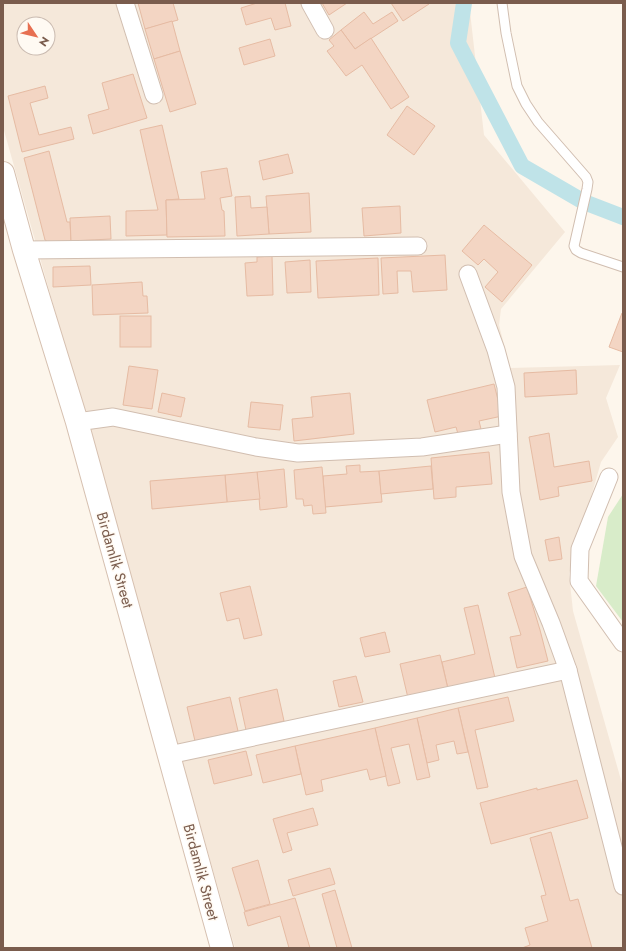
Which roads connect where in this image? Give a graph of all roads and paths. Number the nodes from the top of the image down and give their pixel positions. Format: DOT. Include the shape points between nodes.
graph roads {
  1 [pos="125,3"];
  2 [pos="310,3"];
  3 [pos="502,3"];
  4 [pos="325,30"];
  5 [pos="154,95"];
  6 [pos="3,173"];
  7 [pos="418,246"];
  8 [pos="24,250"];
  9 [pos="623,267"];
  10 [pos="468,274"];
  11 [pos="76,422"];
  12 [pos="508,434"];
  13 [pos="608,477"];
  14 [pos="623,643"];
  15 [pos="568,670"];
  16 [pos="169,755"];
  17 [pos="623,886"];
  18 [pos="222,948"];
  1 -- 5 [label="street"];
  2 -- 4 [label="street"];
  3 -- 9 [label="lane" via="517,86 538,122 588,182 574,246 581,253"];
  6 -- 8 [label="street, Birdamlik Street"];
  7 -- 8 [label="street"];
  8 -- 11 [label="street, Birdamlik Street"];
  10 -- 12 [label="street" via="496,350 506,387"];
  11 -- 12 [label="street" via="113,417 256,447 298,453 422,446"];
  11 -- 16 [label="street, Birdamlik Street"];
  12 -- 15 [label="street" via="511,492 523,556"];
  13 -- 14 [label="street" via="580,549 579,581"];
  15 -- 16 [label="street"];
  15 -- 17 [label="street"];
  16 -- 18 [label="street, Birdamlik Street"];
}
